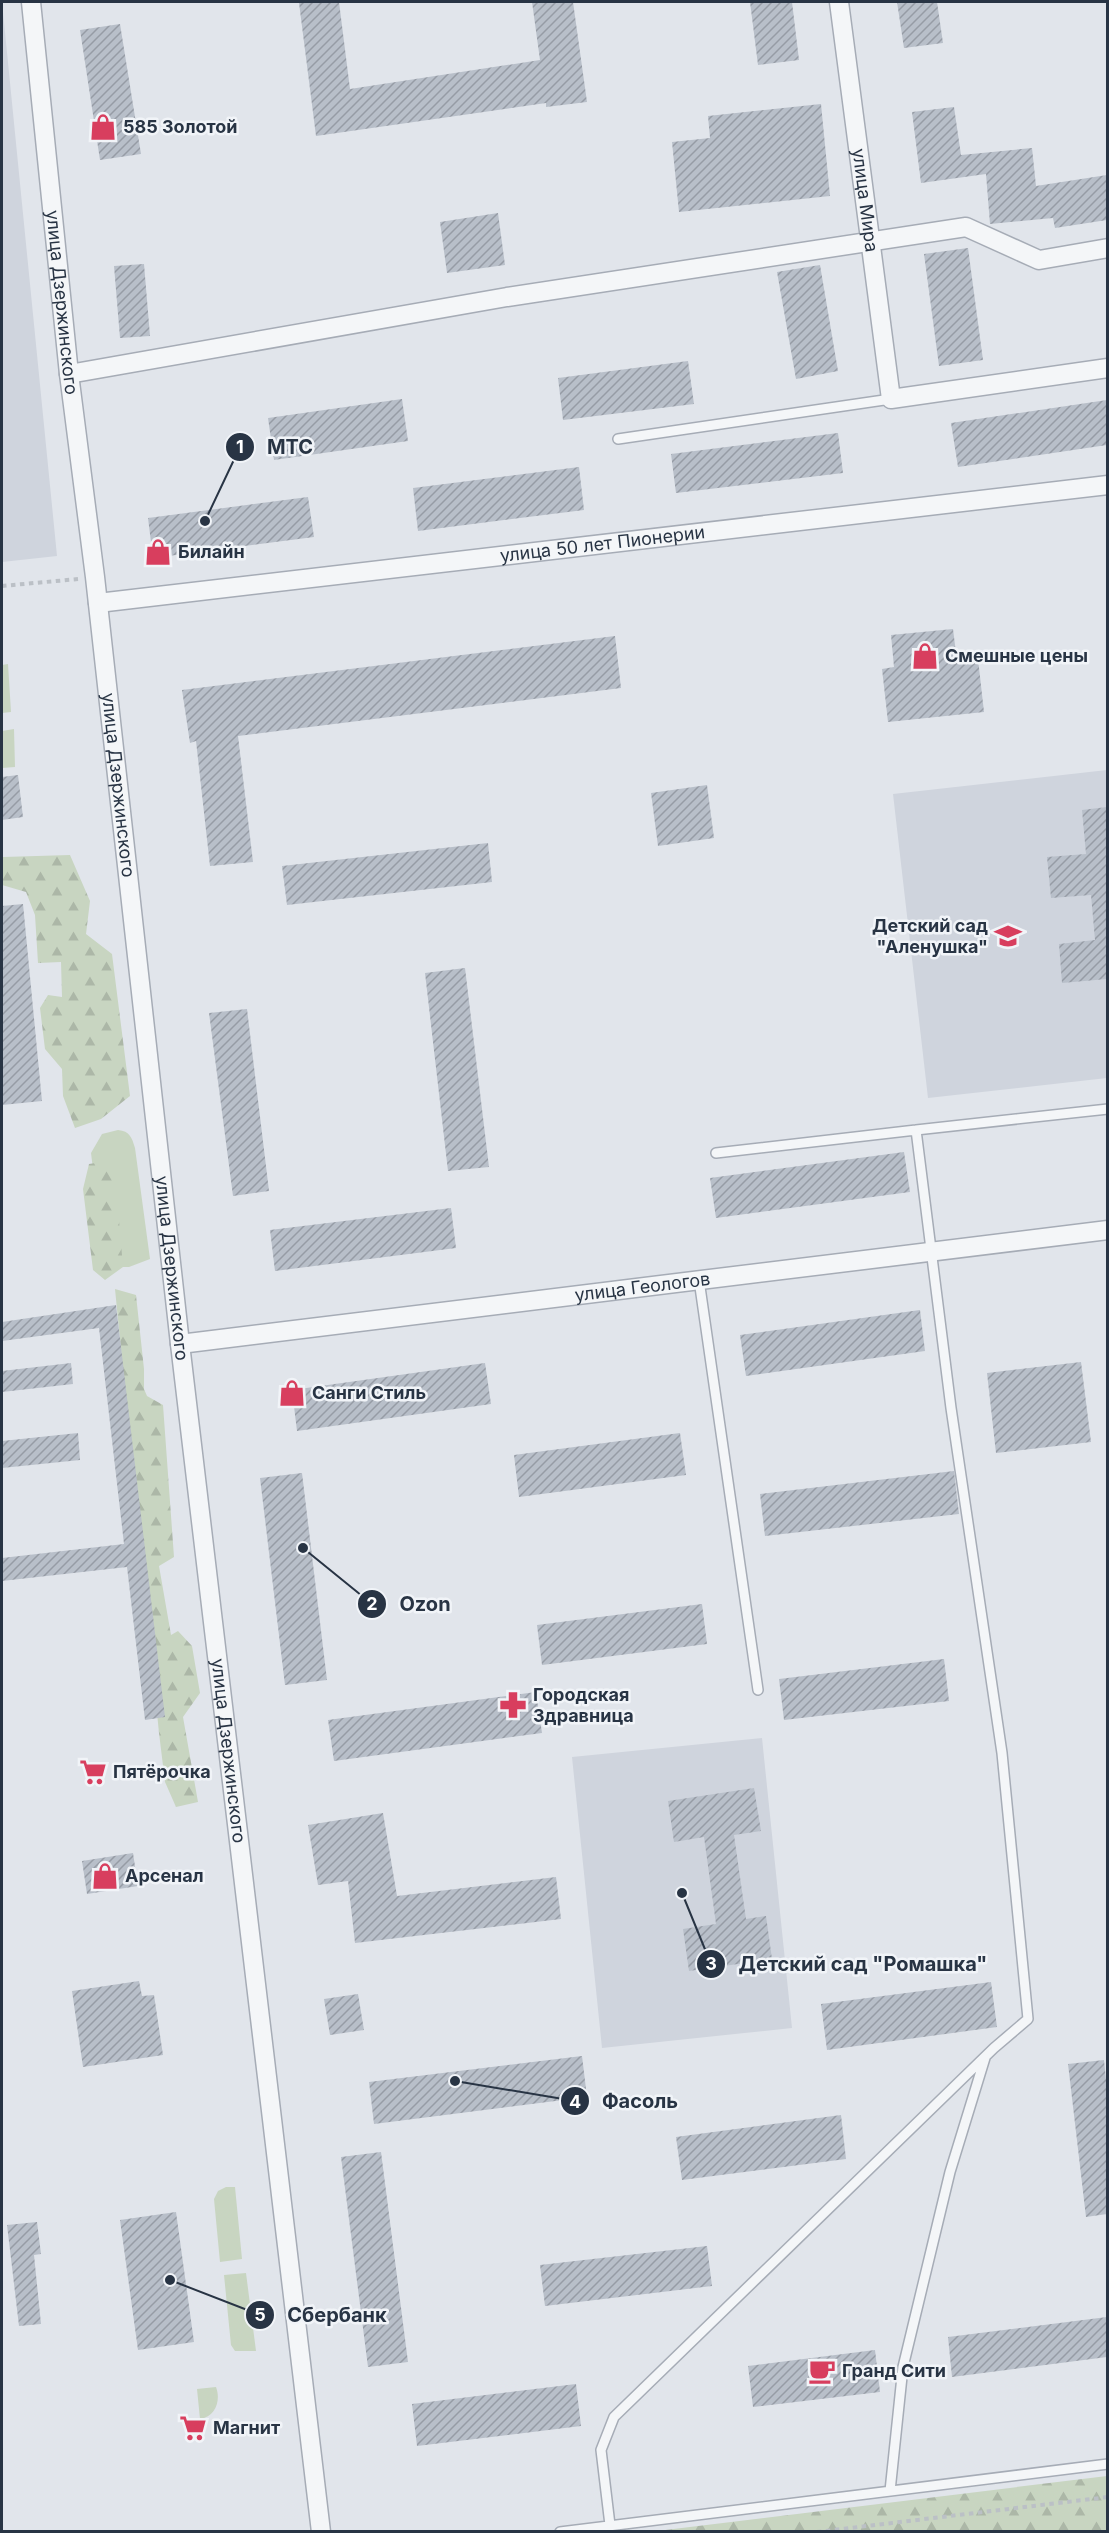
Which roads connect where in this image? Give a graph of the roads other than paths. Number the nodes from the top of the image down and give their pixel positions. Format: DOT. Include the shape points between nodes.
graph roads {
  1 [pos="31,2"];
  2 [pos="839,2"];
  3 [pos="872,240"];
  4 [pos="1107,248"];
  5 [pos="1107,368"];
  6 [pos="69,374"];
  7 [pos="891,399"];
  8 [pos="618,439"];
  9 [pos="1107,485"];
  10 [pos="98,603"];
  11 [pos="1107,1109"];
  12 [pos="916,1130"];
  13 [pos="716,1153"];
  14 [pos="1107,1230"];
  15 [pos="932,1252"];
  16 [pos="699,1280"];
  17 [pos="180,1344"];
  18 [pos="759,1690"];
  19 [pos="986,2057"];
  20 [pos="1107,2464"];
  21 [pos="890,2491"];
  22 [pos="610,2525"];
  23 [pos="321,2532"];
  24 [pos="560,2532"];
  1 -- 6 [label="street, улица Дзержинского"];
  2 -- 3 [label="street, улица Мира"];
  3 -- 4 [label="street" via="966,227 1039,260"];
  3 -- 6 [label="street" via="507,297"];
  3 -- 7 [label="street, улица Мира"];
  5 -- 7 [label="street"];
  6 -- 10 [label="street, улица Дзержинского"];
  7 -- 8 [label="lane"];
  9 -- 10 [label="street, улица 50 лет Пионерии"];
  10 -- 17 [label="street, улица Дзержинского"];
  11 -- 12 [label="lane"];
  12 -- 13 [label="lane"];
  12 -- 15 [label="lane"];
  14 -- 15 [label="street, улица Геологов"];
  15 -- 16 [label="street, улица Геологов"];
  15 -- 19 [label="lane" via="1002,1753 1028,2019"];
  16 -- 17 [label="street, улица Геологов"];
  16 -- 18 [label="lane"];
  17 -- 23 [label="street, улица Дзержинского"];
  19 -- 21 [label="lane" via="950,2172 903,2367"];
  19 -- 22 [label="lane" via="614,2417 601,2450"];
  20 -- 21 [label="lane"];
  21 -- 22 [label="lane"];
  22 -- 24 [label="lane"];
}
